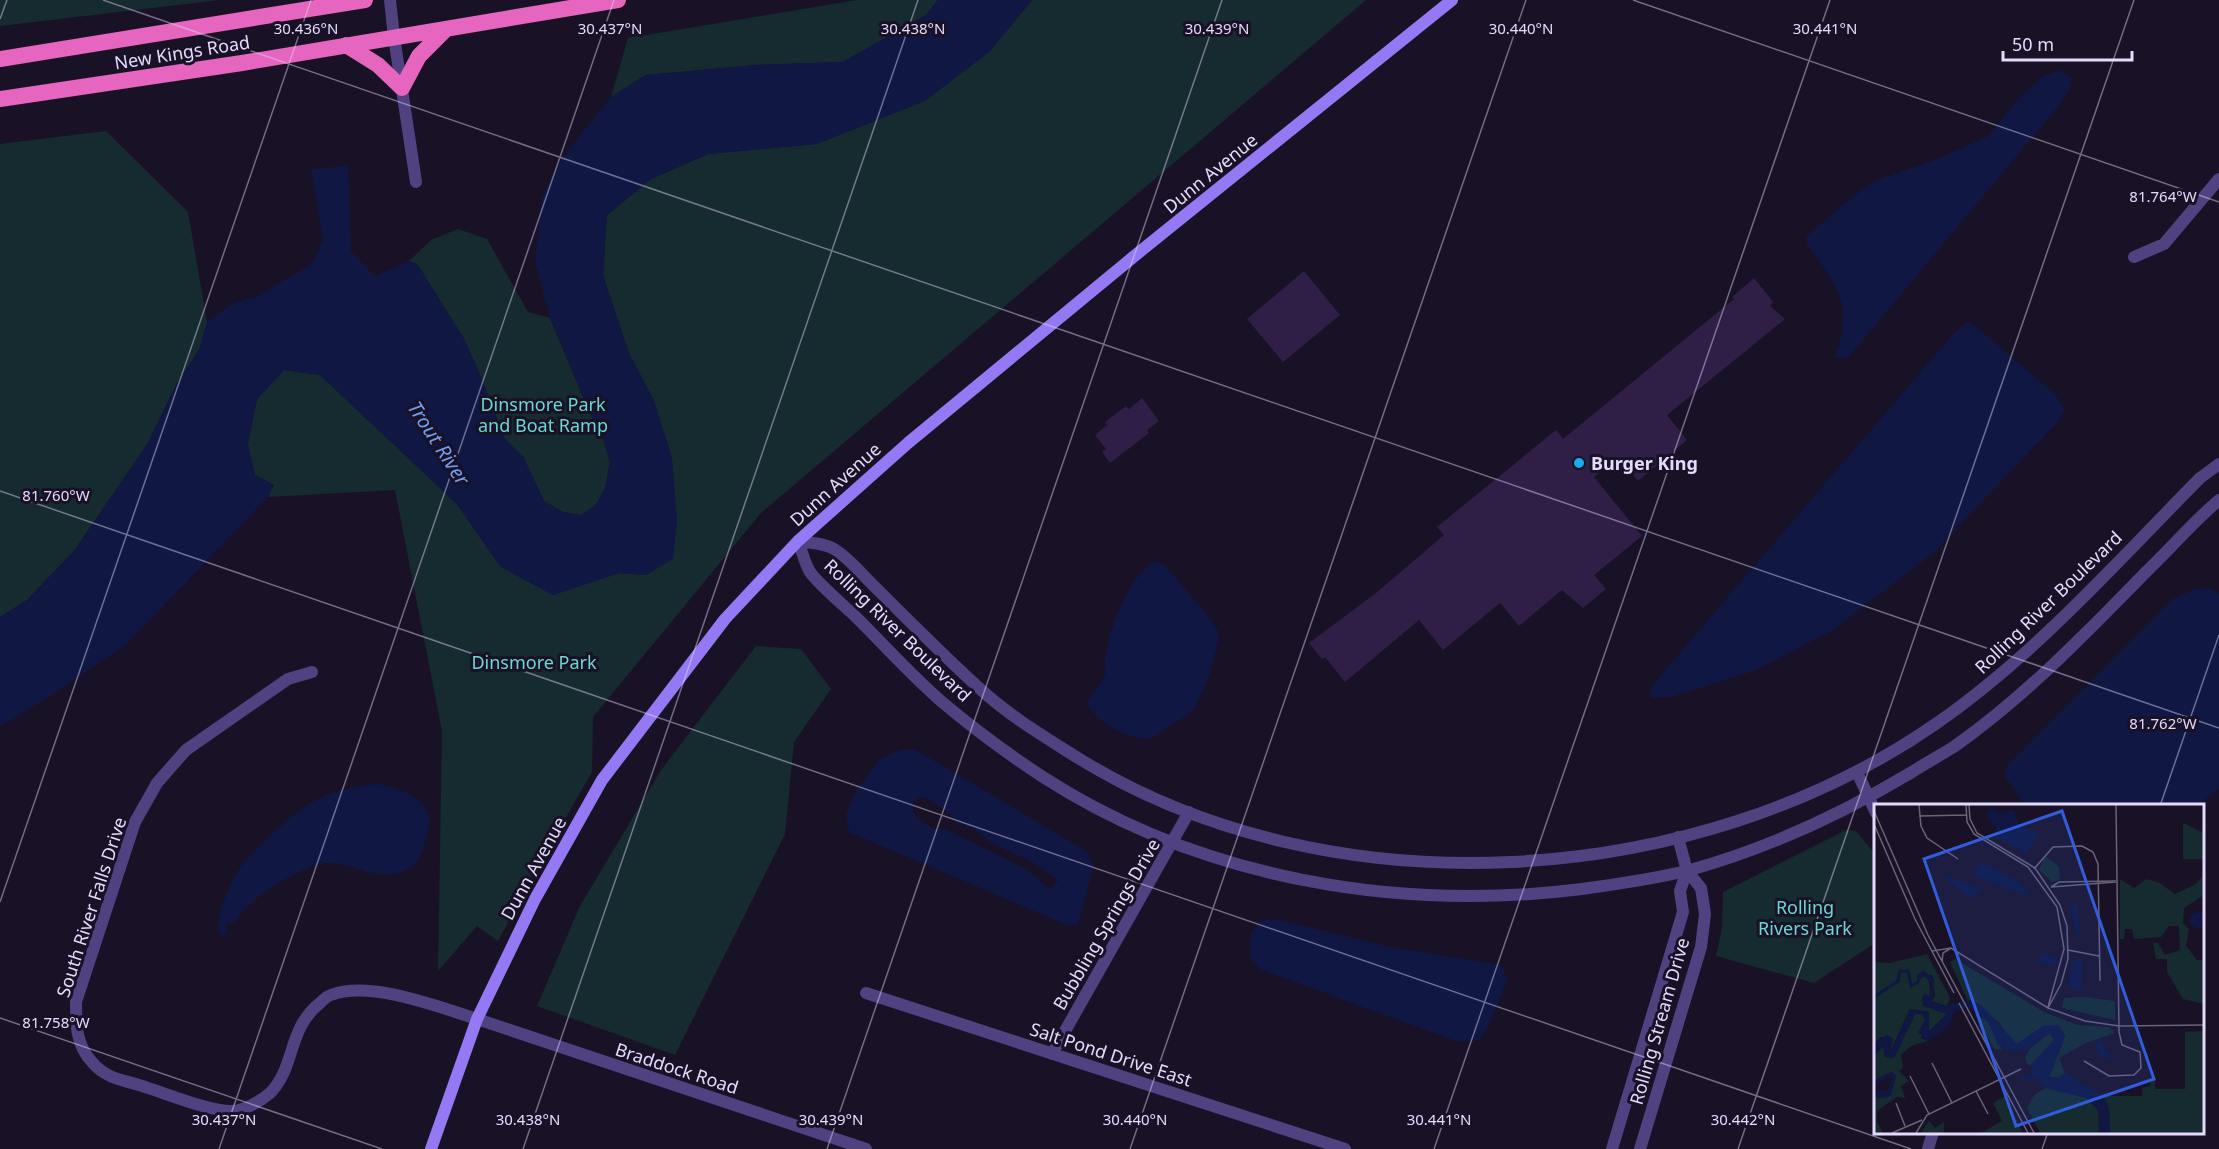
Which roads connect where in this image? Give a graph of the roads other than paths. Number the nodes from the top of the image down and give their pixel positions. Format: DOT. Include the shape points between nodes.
graph roads {
  1 [pos="365,0"];
  2 [pos="390,0"];
  3 [pos="618,0"];
  4 [pos="1452,0"];
  5 [pos="347,2"];
  6 [pos="446,29"];
  7 [pos="394,38"];
  8 [pos="346,45"];
  9 [pos="0,59"];
  10 [pos="402,88"];
  11 [pos="0,99"];
  12 [pos="2219,179"];
  13 [pos="416,182"];
  14 [pos="2134,256"];
  15 [pos="2219,464"];
  16 [pos="2219,501"];
  17 [pos="798,541"];
  18 [pos="312,672"];
  19 [pos="1857,772"];
  20 [pos="1868,798"];
  21 [pos="1874,811"];
  22 [pos="1189,812"];
  23 [pos="1678,837"];
  24 [pos="1174,842"];
  25 [pos="1687,870"];
  26 [pos="866,993"];
  27 [pos="477,1019"];
  28 [pos="1052,1054"];
  29 [pos="1932,1134"];
  30 [pos="431,1149"];
  31 [pos="866,1149"];
  32 [pos="1345,1149"];
  33 [pos="1612,1149"];
  34 [pos="1640,1149"];
  35 [pos="1928,1149"];
  1 -- 5 [label="highway, New Kings Road"];
  2 -- 7 [label="street"];
  3 -- 6 [label="highway, New Kings Road"];
  4 -- 17 [label="main road, Dunn Avenue" via="908,443"];
  5 -- 9 [label="highway, New Kings Road"];
  6 -- 7 [label="highway, New Kings Road"];
  6 -- 10 [label="highway" via="419,56"];
  7 -- 8 [label="highway, New Kings Road"];
  7 -- 10 [label="street"];
  8 -- 10 [label="highway" via="378,65"];
  8 -- 11 [label="highway, New Kings Road"];
  10 -- 13 [label="street"];
  12 -- 14 [label="street" via="2164,244"];
  15 -- 19 [label="street, Rolling River Boulevard" via="2200,478 2030,649 1990,684"];
  16 -- 20 [label="street, Rolling River Boulevard" via="2058,661 2007,706 1953,747"];
  17 -- 22 [label="street, Rolling River Boulevard" via="834,548 980,690 1024,724 1102,772"];
  17 -- 24 [label="street, Rolling River Boulevard" via="810,573 940,700 1005,752 1062,789"];
  17 -- 27 [label="main road, Dunn Avenue" via="725,619 602,780 535,899"];
  18 -- 27 [label="street, South River Falls Drive" via="288,679 186,750 157,783 135,822 76,1002 81,1047 92,1063 110,1076 233,1111 249,1107 269,1094 283,1074 300,1024 329,995 353,990 378,992"];
  19 -- 20 [label="street"];
  19 -- 23 [label="street, Rolling River Boulevard" via="1764,811"];
  20 -- 21 [label="street"];
  20 -- 25 [label="street, Rolling River Boulevard" via="1759,848"];
  22 -- 23 [label="street, Rolling River Boulevard" via="1262,836 1327,849 1391,860 1459,864 1522,863 1597,855"];
  22 -- 24 [label="street, Bubbling Springs Drive"];
  23 -- 25 [label="street, Rolling Stream Drive"];
  24 -- 25 [label="street, Rolling River Boulevard" via="1294,878 1354,890 1445,897 1528,896"];
  24 -- 28 [label="street, Bubbling Springs Drive"];
  25 -- 33 [label="street, Rolling Stream Drive" via="1680,891 1683,912"];
  25 -- 34 [label="street, Rolling Stream Drive" via="1701,888 1705,914 1701,947"];
  26 -- 28 [label="street, Salt Pond Drive East"];
  27 -- 30 [label="main road, Dunn Avenue"];
  27 -- 31 [label="street, Braddock Road"];
  28 -- 32 [label="street, Salt Pond Drive East"];
  29 -- 35 [label="street"];
}
